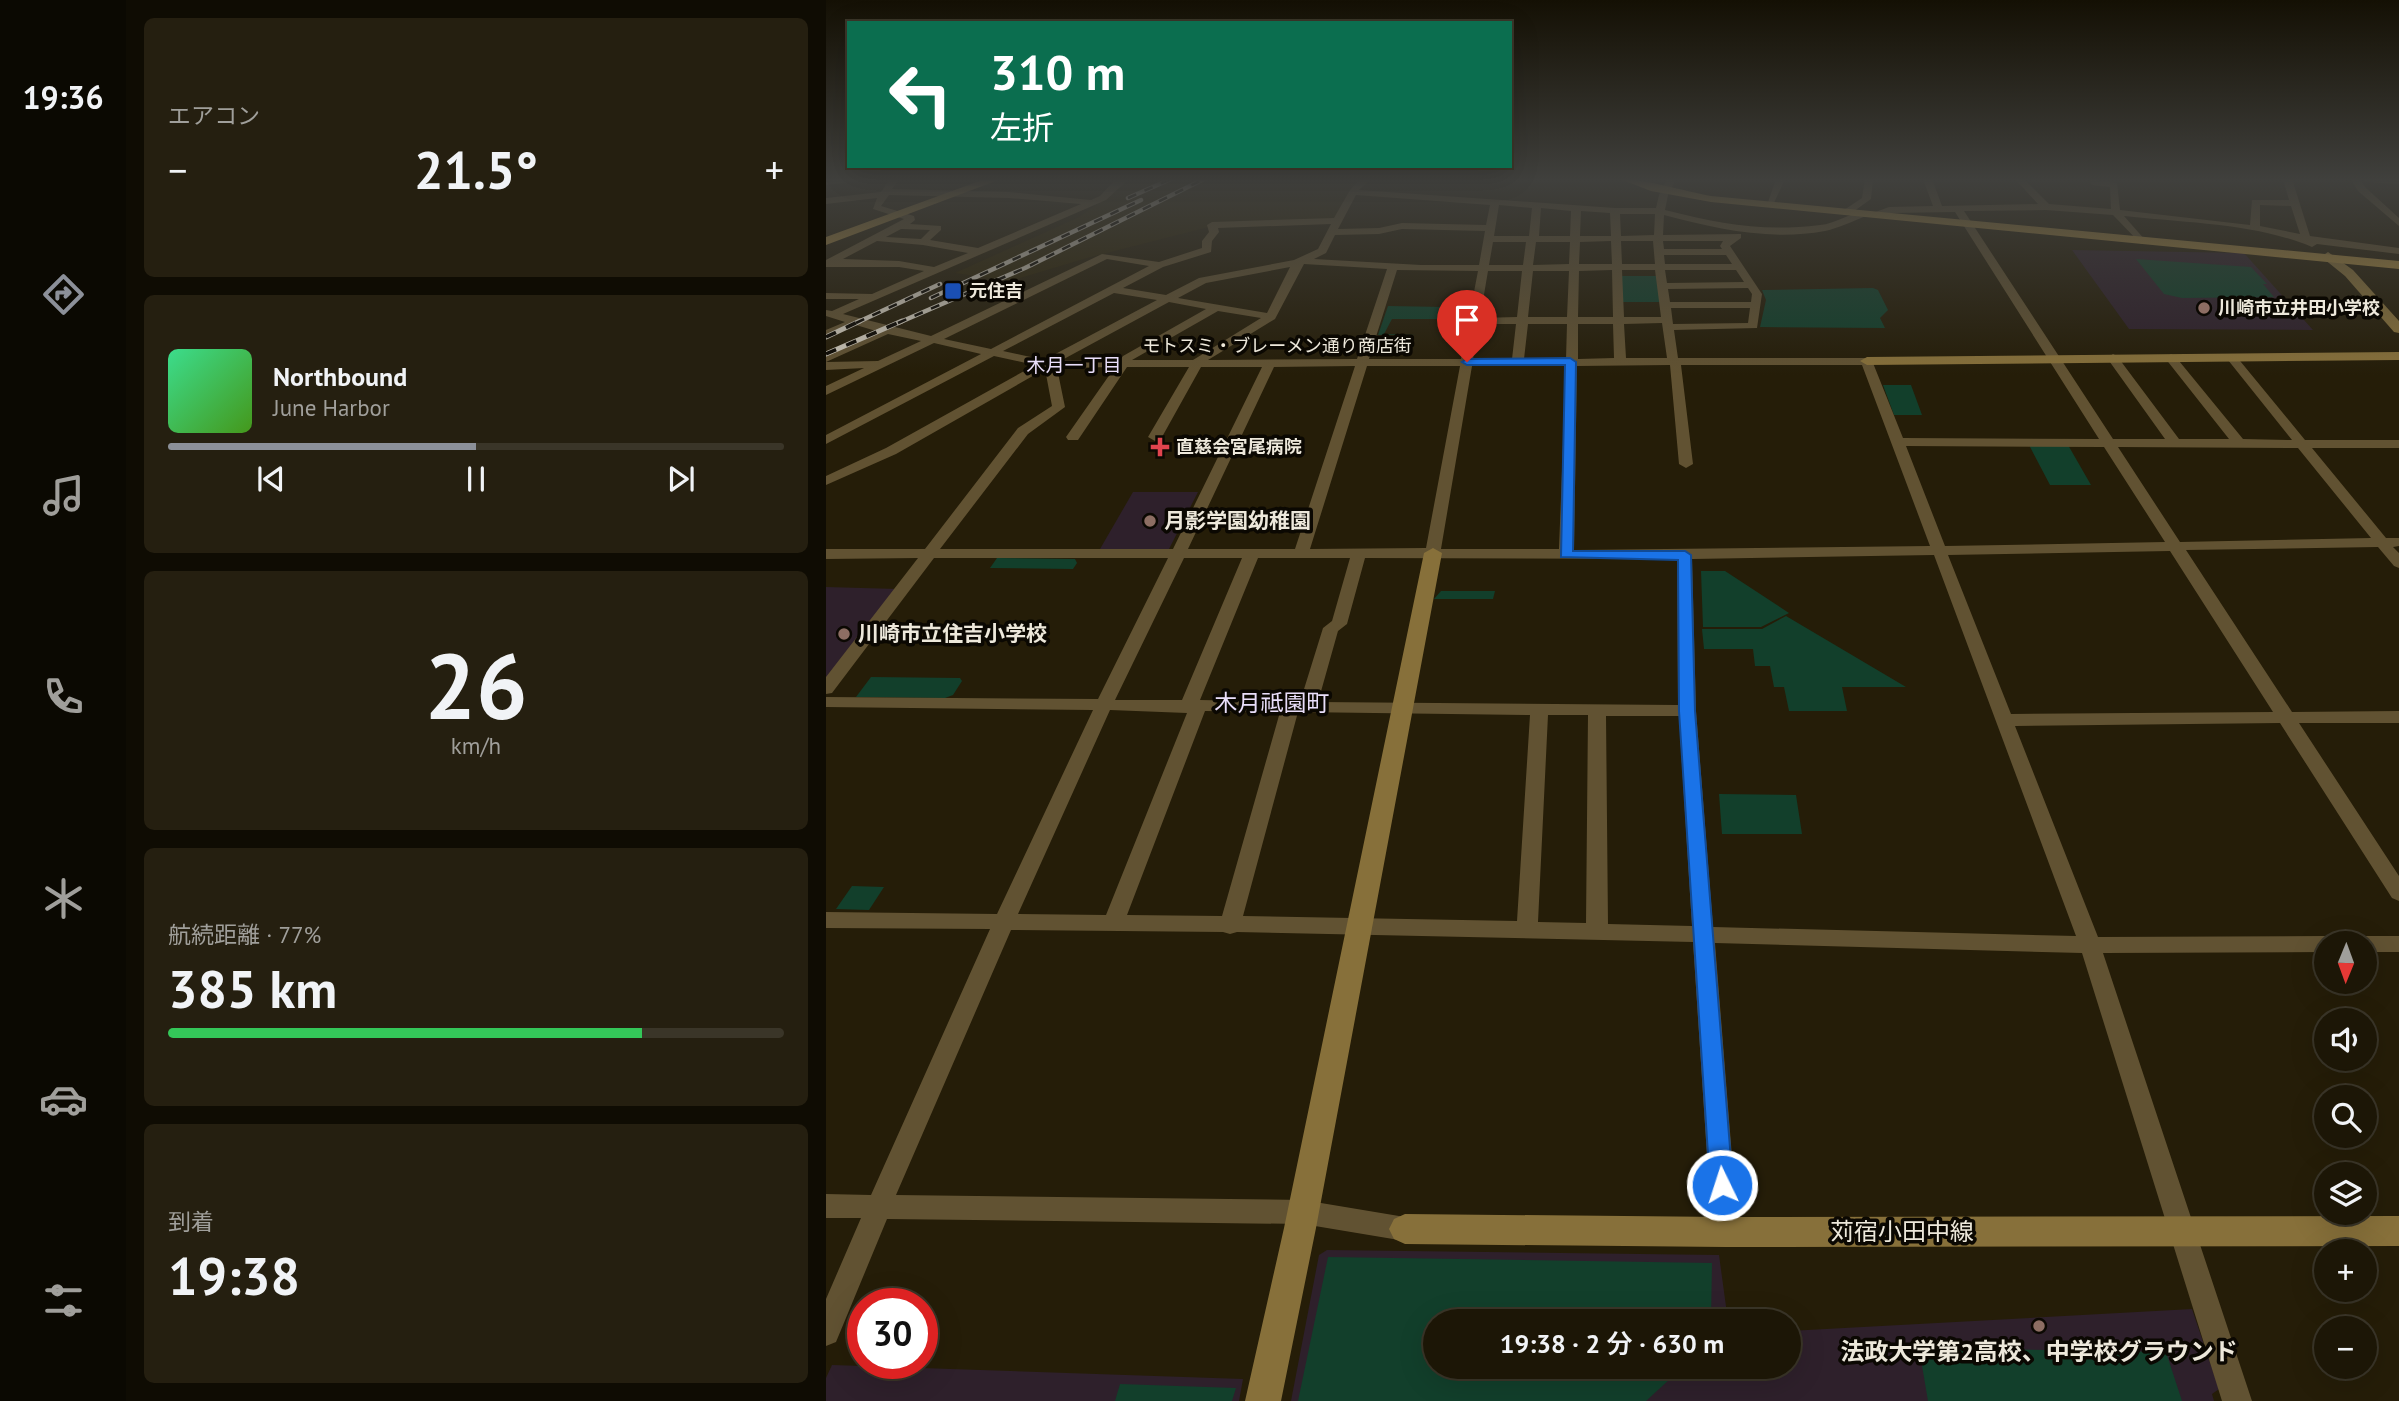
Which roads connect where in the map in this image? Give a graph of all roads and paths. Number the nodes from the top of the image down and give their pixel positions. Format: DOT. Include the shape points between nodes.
graph roads {
  1 [pos="865,244"];
  2 [pos="937,244"];
  3 [pos="992,244"];
  4 [pos="1207,244"];
  5 [pos="1325,244"];
  6 [pos="1488,244"];
  7 [pos="1531,244"];
  8 [pos="1575,244"];
  9 [pos="1616,244"];
  10 [pos="1659,244"];
  11 [pos="1727,244"];
  12 [pos="1980,244"];
  13 [pos="2196,244"];
  14 [pos="2313,244"];
  15 [pos="2348,244"];
  16 [pos="1206,250"];
  17 [pos="976,251"];
  18 [pos="2399,251"];
  19 [pos="1728,252"];
  20 [pos="1660,253"];
  21 [pos="2329,257"];
  22 [pos="1301,262"];
  23 [pos="828,263"];
  24 [pos="2399,264"];
  25 [pos="1158,265"];
  26 [pos="1393,266"];
  27 [pos="1617,267"];
  28 [pos="1661,267"];
  29 [pos="1738,267"];
  30 [pos="1483,268"];
  31 [pos="1528,268"];
  32 [pos="1574,268"];
  33 [pos="933,270"];
  34 [pos="1212,278"];
  35 [pos="1751,285"];
  36 [pos="1664,286"];
  37 [pos="1111,289"];
  38 [pos="876,295"];
  39 [pos="826,296"];
  40 [pos="1165,299"];
  41 [pos="1666,305"];
  42 [pos="1757,305"];
  43 [pos="1217,307"];
  44 [pos="829,314"];
  45 [pos="1271,317"];
  46 [pos="1522,320"];
  47 [pos="1573,320"];
  48 [pos="1619,320"];
  49 [pos="1474,321"];
  50 [pos="853,322"];
  51 [pos="1668,323"];
  52 [pos="2399,329"];
  53 [pos="887,330"];
  54 [pos="826,334"];
  55 [pos="934,340"];
  56 [pos="989,352"];
  57 [pos="2399,356"];
  58 [pos="826,358"];
  59 [pos="2113,358"];
  60 [pos="2171,358"];
  61 [pos="2232,358"];
  62 [pos="2053,359"];
  63 [pos="1867,360"];
  64 [pos="1620,361"];
  65 [pos="1674,361"];
  66 [pos="1467,362"];
  67 [pos="1518,362"];
  68 [pos="1570,362"];
  69 [pos="885,363"];
  70 [pos="1046,363"];
  71 [pos="1196,363"];
  72 [pos="1270,363"];
  73 [pos="1363,363"];
  74 [pos="1122,364"];
  75 [pos="826,366"];
  76 [pos="826,391"];
  77 [pos="1073,437"];
  78 [pos="1155,437"];
  79 [pos="826,440"];
  80 [pos="1899,442"];
  81 [pos="2107,443"];
  82 [pos="2174,443"];
  83 [pos="2239,443"];
  84 [pos="2301,443"];
  85 [pos="2399,444"];
  86 [pos="1686,464"];
  87 [pos="826,481"];
  88 [pos="2382,542"];
  89 [pos="2399,542"];
  90 [pos="2175,547"];
  91 [pos="1940,551"];
  92 [pos="932,553"];
  93 [pos="1252,553"];
  94 [pos="1301,553"];
  95 [pos="1359,553"];
  96 [pos="1433,553"];
  97 [pos="826,554"];
  98 [pos="1177,554"];
  99 [pos="1566,555"];
  100 [pos="1685,555"];
  101 [pos="2399,563"];
  102 [pos="826,689"];
  103 [pos="826,702"];
  104 [pos="1104,705"];
  105 [pos="1193,708"];
  106 [pos="1299,708"];
  107 [pos="1404,709"];
  108 [pos="1539,710"];
  109 [pos="1597,711"];
  110 [pos="1687,711"];
  111 [pos="2285,718"];
  112 [pos="2399,718"];
  113 [pos="2005,720"];
  114 [pos="2399,893"];
  115 [pos="826,920"];
  116 [pos="1006,923"];
  117 [pos="1113,924"];
  118 [pos="1360,925"];
  119 [pos="1230,926"];
  120 [pos="1527,929"];
  121 [pos="1597,930"];
  122 [pos="1704,932"];
  123 [pos="2314,944"];
  124 [pos="2377,944"];
  125 [pos="2399,944"];
  126 [pos="2090,945"];
  127 [pos="826,1206"];
  128 [pos="877,1207"];
  129 [pos="1303,1212"];
  130 [pos="1405,1229"];
  131 [pos="2182,1231"];
  132 [pos="2399,1231"];
  133 [pos="1725,1233"];
  134 [pos="826,1332"];
  135 [pos="1263,1401"];
  136 [pos="2237,1401"];
  1 -- 23 [label="street"];
  2 -- 17 [label="street"];
  3 -- 17 [label="street"];
  4 -- 16 [label="street"];
  5 -- 22 [label="street"];
  6 -- 30 [label="street"];
  7 -- 31 [label="street"];
  8 -- 32 [label="street"];
  9 -- 27 [label="street"];
  10 -- 20 [label="street"];
  11 -- 19 [label="street"];
  12 -- 62 [label="street"];
  13 -- 21 [label="main road"];
  14 -- 21 [label="street"];
  15 -- 18 [label="street"];
  16 -- 25 [label="street"];
  16 -- 34 [label="street"];
  17 -- 33 [label="street"];
  19 -- 20 [label="street"];
  19 -- 29 [label="street"];
  20 -- 28 [label="street"];
  21 -- 24 [label="main road"];
  21 -- 52 [label="street"];
  22 -- 26 [label="street"];
  22 -- 34 [label="street"];
  22 -- 45 [label="street"];
  23 -- 33 [label="street" via="899,264"];
  25 -- 37 [label="street"];
  25 -- 55 [label="street" via="1107,256"];
  26 -- 30 [label="street"];
  26 -- 73 [label="street"];
  27 -- 28 [label="street"];
  27 -- 32 [label="street"];
  27 -- 48 [label="street"];
  28 -- 29 [label="street"];
  28 -- 36 [label="street"];
  29 -- 35 [label="street"];
  30 -- 31 [label="street"];
  30 -- 49 [label="street"];
  31 -- 32 [label="street"];
  31 -- 46 [label="street"];
  32 -- 47 [label="street"];
  33 -- 38 [label="street"];
  34 -- 40 [label="street"];
  35 -- 36 [label="street"];
  35 -- 42 [label="street"];
  36 -- 41 [label="street"];
  37 -- 40 [label="street"];
  37 -- 56 [label="street"];
  38 -- 39 [label="street"];
  38 -- 44 [label="street"];
  40 -- 43 [label="street"];
  40 -- 70 [label="street"];
  41 -- 42 [label="street"];
  41 -- 51 [label="street"];
  42 -- 51 [label="street" via="1753,326"];
  43 -- 45 [label="street"];
  43 -- 74 [label="street"];
  44 -- 50 [label="street, モトスミ・ブレーメン通り商店街"];
  45 -- 71 [label="street"];
  46 -- 47 [label="street"];
  46 -- 49 [label="street"];
  46 -- 67 [label="street"];
  47 -- 48 [label="street"];
  47 -- 68 [label="street"];
  48 -- 51 [label="street"];
  48 -- 64 [label="street"];
  49 -- 66 [label="street"];
  50 -- 53 [label="street, モトスミ・ブレーメン通り商店街"];
  50 -- 54 [label="street"];
  51 -- 65 [label="street"];
  53 -- 55 [label="street, モトスミ・ブレーメン通り商店街"];
  53 -- 58 [label="street"];
  55 -- 56 [label="street, モトスミ・ブレーメン通り商店街"];
  55 -- 69 [label="street"];
  56 -- 70 [label="street, モトスミ・ブレーメン通り商店街"];
  56 -- 79 [label="street"];
  57 -- 61 [label="street"];
  59 -- 60 [label="street"];
  59 -- 62 [label="street"];
  59 -- 82 [label="street"];
  60 -- 61 [label="street"];
  60 -- 83 [label="street"];
  61 -- 84 [label="street"];
  62 -- 63 [label="street"];
  62 -- 81 [label="street"];
  63 -- 65 [label="street, モトスミ・ブレーメン通り商店街"];
  63 -- 80 [label="street"];
  64 -- 65 [label="street, モトスミ・ブレーメン通り商店街"];
  64 -- 68 [label="street, モトスミ・ブレーメン通り商店街"];
  65 -- 86 [label="street"];
  66 -- 67 [label="street, モトスミ・ブレーメン通り商店街"];
  66 -- 73 [label="street, モトスミ・ブレーメン通り商店街"];
  66 -- 96 [label="street"];
  67 -- 68 [label="street, モトスミ・ブレーメン通り商店街"];
  68 -- 99 [label="street"];
  69 -- 75 [label="street"];
  69 -- 76 [label="street"];
  70 -- 74 [label="street, モトスミ・ブレーメン通り商店街"];
  70 -- 87 [label="street" via="891,451"];
  70 -- 92 [label="street" via="1051,367 1059,407 1023,431"];
  71 -- 72 [label="street, モトスミ・ブレーメン通り商店街"];
  71 -- 74 [label="street, モトスミ・ブレーメン通り商店街"];
  71 -- 78 [label="street"];
  72 -- 73 [label="street, モトスミ・ブレーメン通り商店街"];
  72 -- 98 [label="street"];
  73 -- 94 [label="street"];
  74 -- 77 [label="street"];
  80 -- 81 [label="street"];
  80 -- 91 [label="street"];
  81 -- 82 [label="street"];
  81 -- 90 [label="street"];
  82 -- 83 [label="street"];
  83 -- 84 [label="street"];
  84 -- 85 [label="street"];
  84 -- 88 [label="street"];
  88 -- 89 [label="street"];
  88 -- 90 [label="street"];
  88 -- 101 [label="street"];
  90 -- 91 [label="street"];
  90 -- 111 [label="street"];
  91 -- 100 [label="street"];
  91 -- 113 [label="street"];
  92 -- 97 [label="street"];
  92 -- 98 [label="street"];
  92 -- 102 [label="street"];
  93 -- 94 [label="street"];
  93 -- 98 [label="street"];
  93 -- 105 [label="street"];
  94 -- 95 [label="street"];
  95 -- 96 [label="street"];
  95 -- 106 [label="street" via="1339,624 1331,628"];
  96 -- 99 [label="street"];
  96 -- 107 [label="street"];
  98 -- 104 [label="street"];
  99 -- 100 [label="street"];
  100 -- 110 [label="street"];
  103 -- 104 [label="street"];
  104 -- 105 [label="street"];
  104 -- 116 [label="street"];
  105 -- 106 [label="street"];
  105 -- 117 [label="street"];
  106 -- 107 [label="street"];
  106 -- 119 [label="street"];
  107 -- 108 [label="street"];
  107 -- 118 [label="street"];
  108 -- 109 [label="street"];
  108 -- 120 [label="street"];
  109 -- 110 [label="street"];
  109 -- 121 [label="street"];
  110 -- 122 [label="street"];
  111 -- 112 [label="street"];
  111 -- 113 [label="street"];
  111 -- 114 [label="street"];
  113 -- 126 [label="street"];
  115 -- 116 [label="street"];
  116 -- 117 [label="street"];
  116 -- 128 [label="street"];
  117 -- 119 [label="street"];
  118 -- 119 [label="street"];
  118 -- 120 [label="street"];
  118 -- 129 [label="street"];
  120 -- 121 [label="street"];
  121 -- 122 [label="street"];
  122 -- 126 [label="street"];
  122 -- 133 [label="street"];
  123 -- 126 [label="street"];
  124 -- 125 [label="street"];
  126 -- 131 [label="street"];
  127 -- 128 [label="street"];
  128 -- 129 [label="street"];
  128 -- 134 [label="street"];
  129 -- 130 [label="street"];
  129 -- 135 [label="street"];
  130 -- 133 [label="street, 苅宿小田中線"];
  131 -- 132 [label="street, 苅宿小田中線"];
  131 -- 133 [label="street, 苅宿小田中線"];
  131 -- 136 [label="street"];
}
